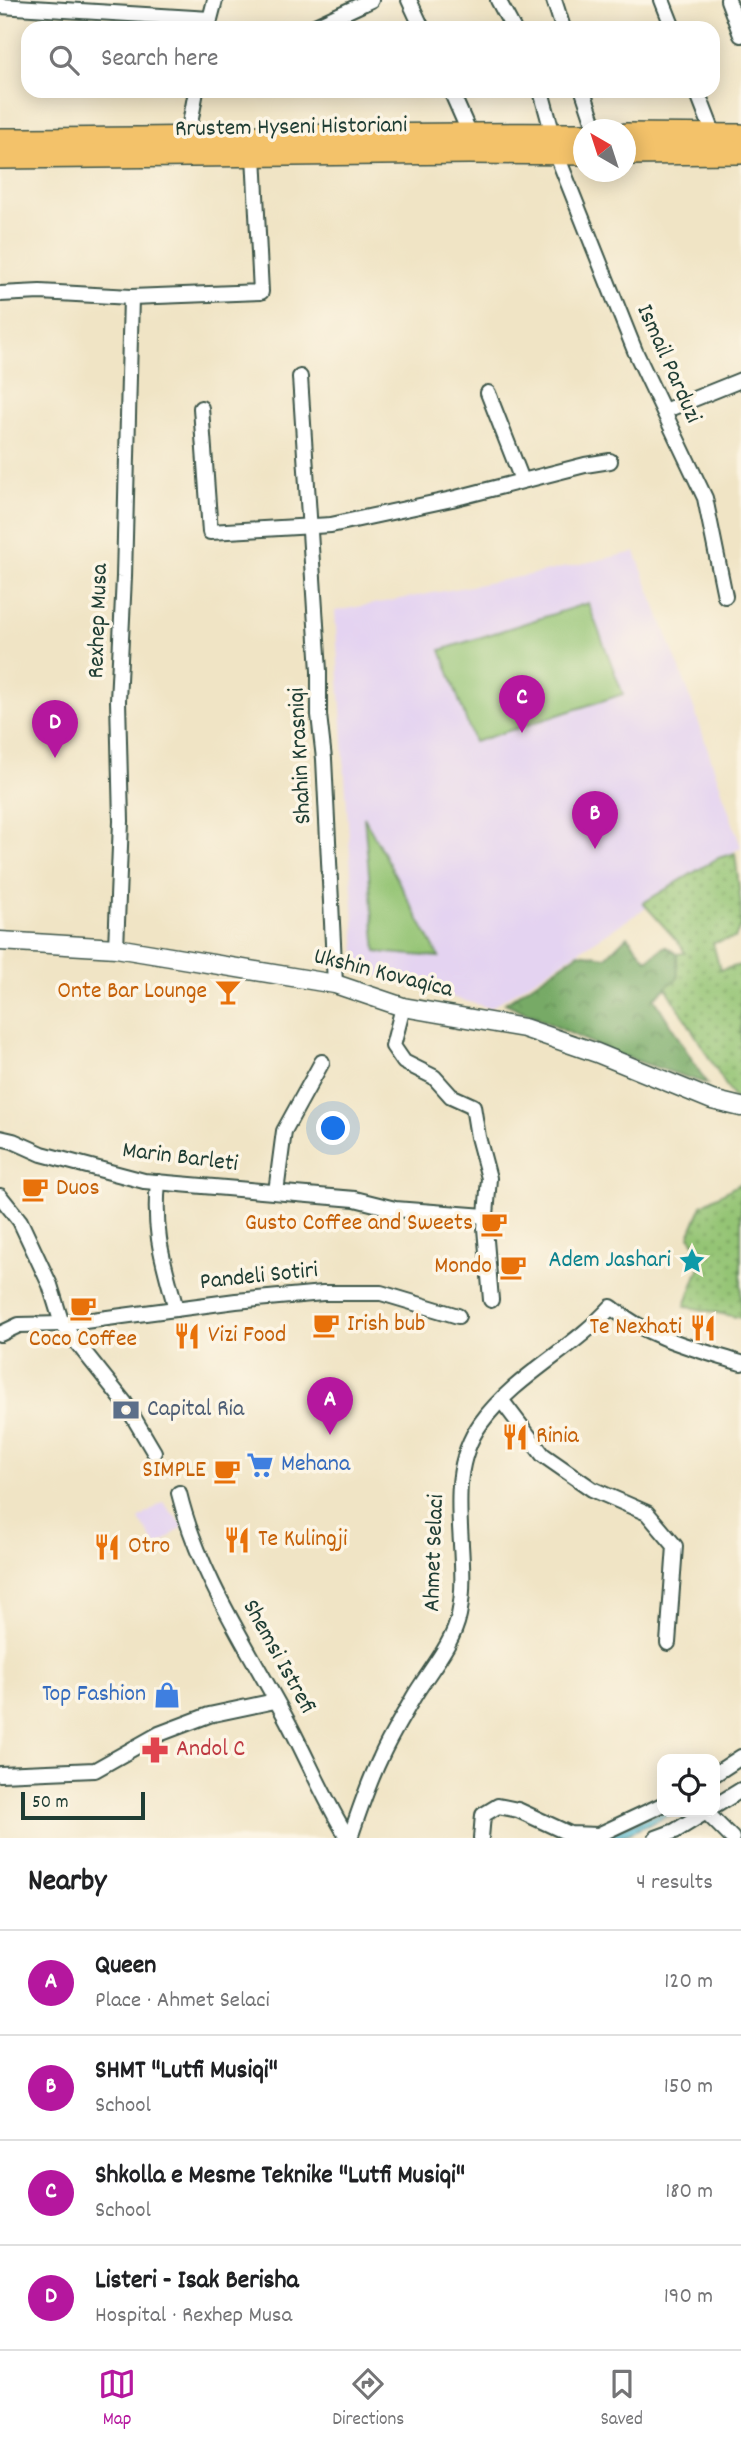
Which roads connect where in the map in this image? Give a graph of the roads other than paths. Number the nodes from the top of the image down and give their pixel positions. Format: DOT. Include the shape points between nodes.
graph roads {
  1 [pos="215,0"];
  2 [pos="372,0"];
  3 [pos="409,0"];
  4 [pos="498,0"];
  5 [pos="554,0"];
  6 [pos="662,0"];
  7 [pos="728,0"];
  8 [pos="0,6"];
  9 [pos="174,21"];
  10 [pos="210,21"];
  11 [pos="326,21"];
  12 [pos="419,21"];
  13 [pos="509,21"];
  14 [pos="561,21"];
  15 [pos="670,21"];
  16 [pos="741,35"];
  17 [pos="195,98"];
  18 [pos="454,98"];
  19 [pos="543,98"];
  20 [pos="585,98"];
  21 [pos="700,98"];
  22 [pos="592,119"];
  23 [pos="470,134"];
  24 [pos="636,135"];
  25 [pos="714,135"];
  26 [pos="741,136"];
  27 [pos="573,138"];
  28 [pos="0,140"];
  29 [pos="187,140"];
  30 [pos="555,144"];
  31 [pos="573,150"];
  32 [pos="741,152"];
  33 [pos="636,153"];
  34 [pos="254,155"];
  35 [pos="0,157"];
  36 [pos="0,294"];
  37 [pos="131,297"];
  38 [pos="300,377"];
  39 [pos="741,380"];
  40 [pos="488,393"];
  41 [pos="201,408"];
  42 [pos="664,411"];
  43 [pos="610,461"];
  44 [pos="522,480"];
  45 [pos="308,526"];
  46 [pos="725,597"];
  47 [pos="0,941"];
  48 [pos="116,948"];
  49 [pos="335,984"];
  50 [pos="403,1007"];
  51 [pos="322,1062"];
  52 [pos="741,1107"];
  53 [pos="0,1138"];
  54 [pos="158,1182"];
  55 [pos="276,1192"];
  56 [pos="0,1196"];
  57 [pos="485,1216"];
  58 [pos="491,1300"];
  59 [pos="176,1309"];
  60 [pos="458,1316"];
  61 [pos="62,1324"];
  62 [pos="0,1334"];
  63 [pos="741,1363"];
  64 [pos="502,1401"];
  65 [pos="154,1452"];
  66 [pos="179,1493"];
  67 [pos="668,1643"];
  68 [pos="275,1700"];
  69 [pos="741,1757"];
  70 [pos="720,1771"];
  71 [pos="0,1773"];
  72 [pos="741,1790"];
  73 [pos="720,1803"];
  74 [pos="657,1807"];
  75 [pos="698,1817"];
  76 [pos="711,1817"];
  77 [pos="349,1838"];
  78 [pos="481,1838"];
  79 [pos="656,1838"];
  80 [pos="732,1838"];
  1 -- 10 [label="street"];
  2 -- 11 [label="street"];
  3 -- 12 [label="street"];
  4 -- 13 [label="street"];
  5 -- 14 [label="street"];
  6 -- 15 [label="street"];
  7 -- 16 [label="street"];
  8 -- 9 [label="street"];
  17 -- 29 [label="street"];
  18 -- 23 [label="street"];
  19 -- 30 [label="street, Ismail Parduzi"];
  20 -- 22 [label="street"];
  21 -- 25 [label="street"];
  23 -- 29 [label="main road, Rrustem Hyseni Historiani"];
  23 -- 30 [label="main road, Rrustem Hyseni Historiani"];
  24 -- 25 [label="main road"];
  25 -- 26 [label="main road"];
  27 -- 30 [label="main road, Rrustem Hyseni Historiani"];
  28 -- 29 [label="main road, Rrustem Hyseni Historiani"];
  30 -- 31 [label="main road, Rrustem Hyseni Historiani"];
  30 -- 34 [label="main road, Rrustem Hyseni Historiani"];
  30 -- 42 [label="street, Ismail Parduzi" via="635,351"];
  32 -- 33 [label="main road"];
  34 -- 35 [label="main road, Rrustem Hyseni Historiani"];
  34 -- 37 [label="street" via="261,292"];
  36 -- 37 [label="street"];
  37 -- 48 [label="street, Rexhep Musa" via="118,701 121,821"];
  38 -- 45 [label="street, Shahin Krasniqi"];
  39 -- 42 [label="street"];
  40 -- 44 [label="street"];
  41 -- 45 [label="street" via="210,532"];
  42 -- 46 [label="street, Ismail Parduzi" via="705,498"];
  43 -- 44 [label="street"];
  44 -- 45 [label="street" via="452,499"];
  45 -- 49 [label="street, Shahin Krasniqi"];
  47 -- 48 [label="street, Ukshin Kovaqica"];
  48 -- 49 [label="street, Ukshin Kovaqica"];
  49 -- 50 [label="street, Ukshin Kovaqica"];
  50 -- 52 [label="street, Ukshin Kovaqica" via="524,1028"];
  50 -- 57 [label="street" via="393,1046 404,1062 473,1106 489,1178"];
  51 -- 55 [label="street" via="284,1131"];
  53 -- 54 [label="street, Marin Barleti" via="42,1154"];
  54 -- 55 [label="street, Marin Barleti"];
  54 -- 59 [label="street" via="157,1242"];
  55 -- 57 [label="street, Marin Barleti"];
  56 -- 61 [label="street" via="20,1221 50,1285"];
  57 -- 58 [label="street"];
  59 -- 60 [label="street, Pandeli Sotiri" via="323,1293 381,1293"];
  59 -- 61 [label="street, Pandeli Sotiri"];
  61 -- 62 [label="street, Pandeli Sotiri" via="19,1325"];
  61 -- 65 [label="street" via="125,1404"];
  63 -- 64 [label="street, Ahmet Selaci" via="670,1342 611,1307"];
  64 -- 67 [label="street" via="542,1455 592,1489 647,1513 675,1546"];
  64 -- 77 [label="street, Ahmet Selaci" via="481,1422 466,1453 460,1488 459,1617 380,1757"];
  66 -- 68 [label="street, Shemsi Istrefi" via="206,1568"];
  68 -- 71 [label="street" via="184,1724 95,1770"];
  68 -- 77 [label="street, Shemsi Istrefi"];
  69 -- 70 [label="street"];
  72 -- 73 [label="street"];
  74 -- 78 [label="street" via="598,1835 570,1834 518,1810 498,1806 483,1815"];
  75 -- 79 [label="street"];
  76 -- 80 [label="street"];
}
